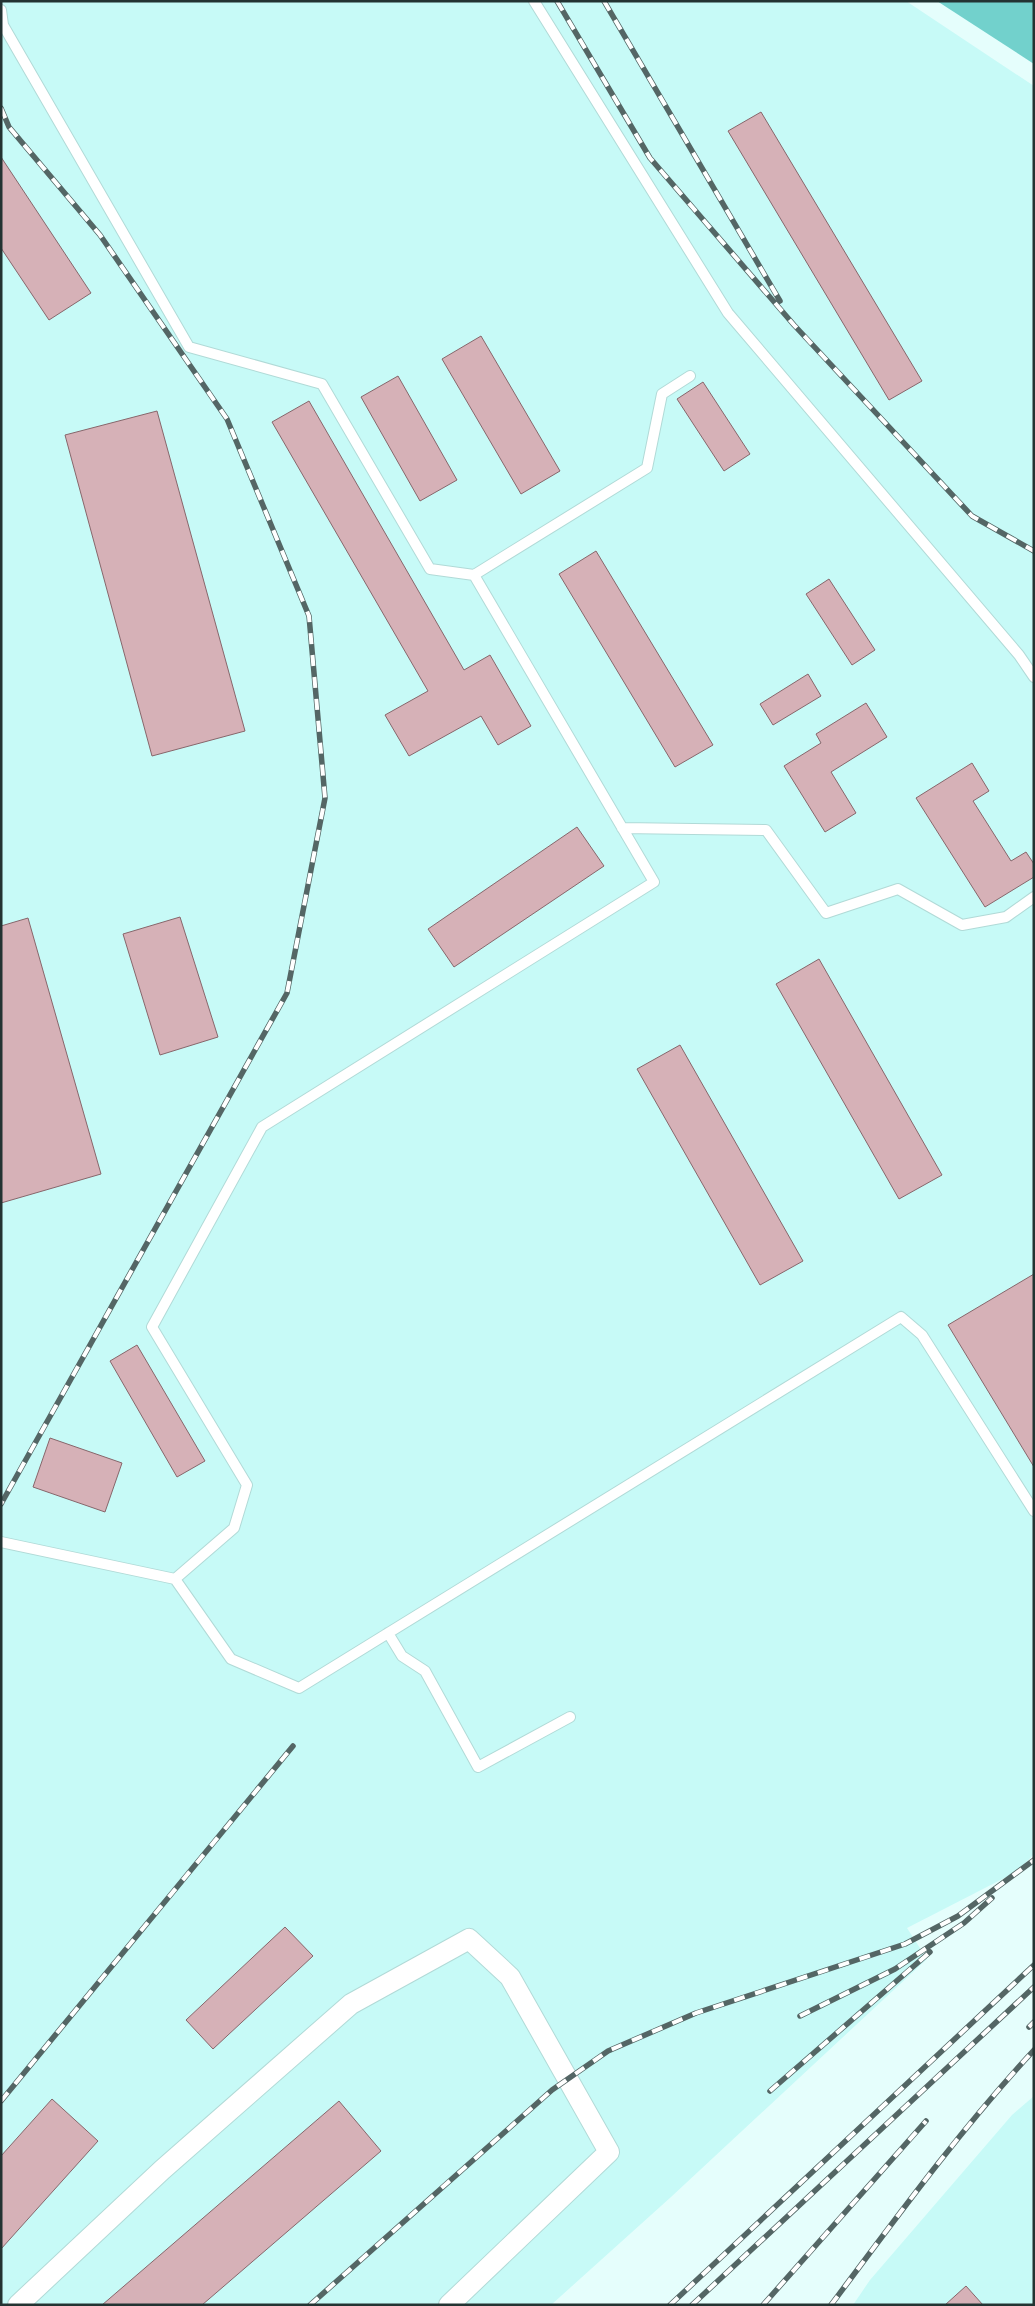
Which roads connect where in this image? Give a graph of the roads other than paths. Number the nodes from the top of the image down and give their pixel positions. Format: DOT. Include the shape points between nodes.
graph roads {
  1 [pos="534,1"];
  2 [pos="1,10"];
  3 [pos="690,376"];
  4 [pos="474,575"];
  5 [pos="1034,677"];
  6 [pos="622,828"];
  7 [pos="1034,897"];
  8 [pos="1034,1511"];
  9 [pos="1,1542"];
  10 [pos="175,1580"];
  11 [pos="388,1633"];
  12 [pos="570,1717"];
  13 [pos="18,2305"];
  14 [pos="449,2305"];
  1 -- 5 [label="lane" via="728,312 1019,655"];
  2 -- 4 [label="lane" via="3,25 189,346 322,384 430,569"];
  3 -- 4 [label="lane" via="662,394 647,468"];
  4 -- 6 [label="lane"];
  6 -- 7 [label="lane" via="766,830 826,913 898,889 962,925 1006,917"];
  6 -- 10 [label="lane" via="654,882 262,1127 152,1327 247,1485 234,1528"];
  8 -- 11 [label="lane" via="922,1335 901,1317"];
  9 -- 10 [label="lane"];
  10 -- 11 [label="lane" via="231,1659 299,1688"];
  11 -- 12 [label="lane" via="402,1656 425,1671 478,1767"];
  13 -- 14 [label="street" via="162,2170 351,2004 469,1939 510,1977 609,2152"];
}
